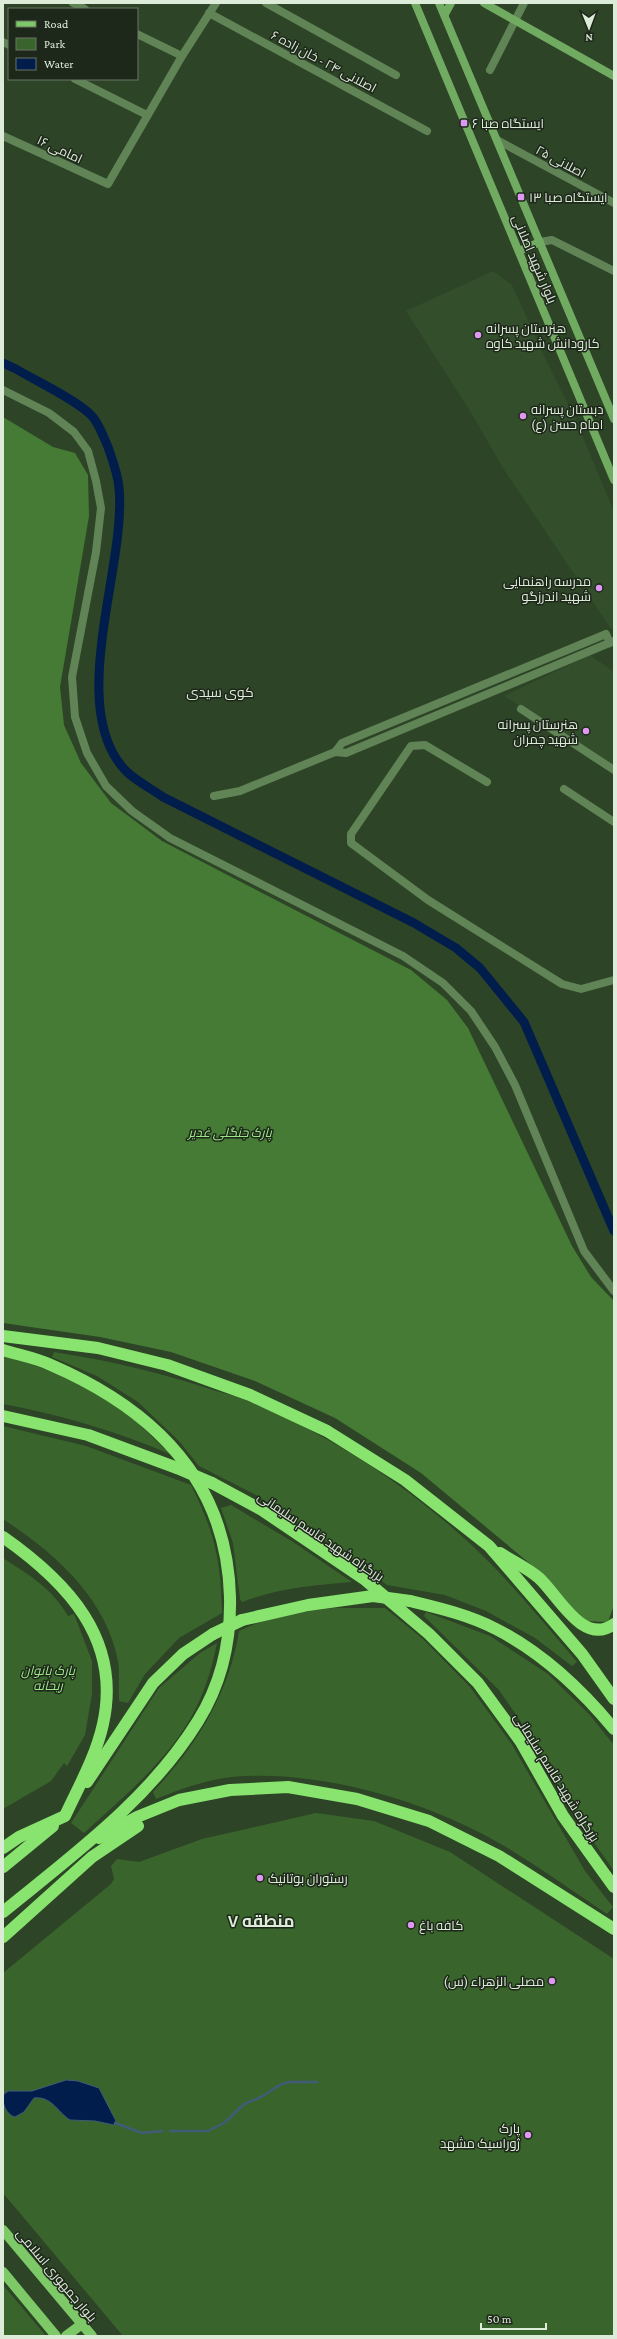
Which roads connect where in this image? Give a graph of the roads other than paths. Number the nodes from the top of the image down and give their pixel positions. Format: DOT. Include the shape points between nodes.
graph roads {
  1 [pos="73,3"];
  2 [pos="216,3"];
  3 [pos="266,3"];
  4 [pos="416,3"];
  5 [pos="439,3"];
  6 [pos="452,3"];
  7 [pos="484,3"];
  8 [pos="524,3"];
  9 [pos="84,8"];
  10 [pos="209,13"];
  11 [pos="445,14"];
  12 [pos="515,20"];
  13 [pos="138,34"];
  14 [pos="182,56"];
  15 [pos="490,70"];
  16 [pos="396,75"];
  17 [pos="614,76"];
  18 [pos="77,80"];
  19 [pos="147,115"];
  20 [pos="427,131"];
  21 [pos="3,136"];
  22 [pos="497,140"];
  23 [pos="614,203"];
  24 [pos="540,242"];
  25 [pos="519,251"];
  26 [pos="614,271"];
  27 [pos="3,390"];
  28 [pos="614,419"];
  29 [pos="614,480"];
  30 [pos="612,642"];
  31 [pos="521,709"];
  32 [pos="614,770"];
  33 [pos="487,782"];
  34 [pos="564,789"];
  35 [pos="214,796"];
  36 [pos="614,822"];
  37 [pos="614,980"];
  38 [pos="614,1291"];
  39 [pos="3,1336"];
  40 [pos="3,1350"];
  41 [pos="3,1416"];
  42 [pos="3,1537"];
  43 [pos="490,1546"];
  44 [pos="614,1624"];
  45 [pos="614,1699"];
  46 [pos="614,1729"];
  47 [pos="230,1790"];
  48 [pos="65,1816"];
  49 [pos="3,1848"];
  50 [pos="74,1854"];
  51 [pos="3,1867"];
  52 [pos="614,1888"];
  53 [pos="3,1912"];
  54 [pos="614,1929"];
  55 [pos="3,1936"];
  56 [pos="3,2230"];
  57 [pos="3,2272"];
  58 [pos="82,2324"];
  59 [pos="56,2336"];
  60 [pos="66,2336"];
  61 [pos="92,2336"];
  1 -- 9 [label="street"];
  2 -- 10 [label="street"];
  3 -- 16 [label="street"];
  4 -- 25 [label="main road, بلوار شهید اصلانی"];
  5 -- 11 [label="main road, بلوار شهید اصلانی"];
  6 -- 11 [label="main road"];
  7 -- 12 [label="main road"];
  8 -- 12 [label="street"];
  10 -- 14 [label="street"];
  10 -- 20 [label="street, اصلانی ۲۴ - خان زاده ۶"];
  11 -- 22 [label="main road, بلوار شهید اصلانی"];
  12 -- 15 [label="street"];
  12 -- 17 [label="main road"];
  13 -- 14 [label="street"];
  14 -- 19 [label="street"];
  18 -- 19 [label="street"];
  19 -- 21 [label="street, امامی ۱۶" via="108,184"];
  22 -- 23 [label="street, اصلانی ۲۵"];
  22 -- 24 [label="main road, بلوار شهید اصلانی"];
  24 -- 25 [label="main road"];
  24 -- 26 [label="street" via="552,240"];
  24 -- 28 [label="main road, بلوار شهید اصلانی"];
  25 -- 29 [label="main road, بلوار شهید اصلانی"];
  27 -- 38 [label="street" via="49,413 74,432 88,450 101,508 96,552 72,677 75,717 86,752 106,786 132,811 170,838 403,956 443,982 465,1005 495,1047 515,1085 584,1251"];
  30 -- 35 [label="street" via="346,753 335,752 240,790"];
  31 -- 32 [label="street"];
  33 -- 37 [label="street" via="425,745 411,746 351,834 351,843 428,900 562,984 581,990"];
  34 -- 36 [label="street"];
  39 -- 43 [label="highway" via="105,1350 167,1365 250,1395 327,1431 406,1480"];
  40 -- 50 [label="highway" via="49,1364 91,1384 135,1412 176,1449 206,1494 221,1533 229,1570 230,1617 225,1654 216,1687 198,1720 178,1750 151,1782"];
  41 -- 52 [label="highway, بزرگراه شهید قاسم سلیمانی, bridge" via="88,1435 212,1483 262,1510 364,1579 434,1640 478,1683 521,1742 563,1816"];
  42 -- 48 [label="highway" via="30,1556 74,1600 95,1632 103,1654 107,1687 103,1723 94,1752"];
  43 -- 44 [label="highway" via="538,1577 579,1624 590,1629 599,1629"];
  43 -- 45 [label="highway" via="582,1654"];
  46 -- 48 [label="highway, bridge" via="586,1696 551,1664 496,1629 452,1612 410,1601 373,1596 308,1606 242,1620 213,1634 183,1654 153,1683"];
  47 -- 50 [label="highway" via="179,1800 137,1817"];
  47 -- 54 [label="highway" via="288,1787 357,1799 429,1821 498,1856"];
  47 -- 55 [label="highway" via="162,1814 133,1828 92,1857"];
  48 -- 49 [label="highway" via="19,1837"];
  48 -- 51 [label="highway"];
  50 -- 53 [label="highway"];
  56 -- 58 [label="main road, بلوار جمهوری اسلامی"];
  57 -- 59 [label="main road"];
  58 -- 60 [label="main road"];
  58 -- 61 [label="main road, بلوار جمهوری اسلامی"];
}
